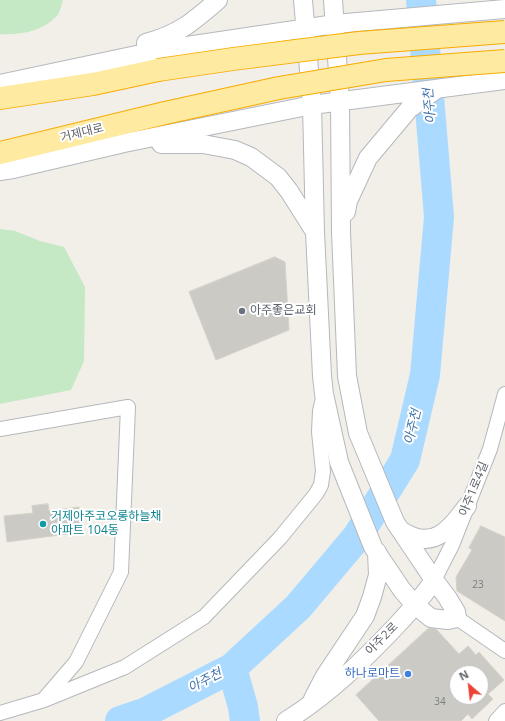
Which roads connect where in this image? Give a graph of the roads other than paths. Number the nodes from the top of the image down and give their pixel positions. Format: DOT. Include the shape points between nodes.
graph roads {
  1 [pos="218,0"];
  2 [pos="303,0"];
  3 [pos="333,0"];
  4 [pos="505,9"];
  5 [pos="335,24"];
  6 [pos="306,28"];
  7 [pos="505,32"];
  8 [pos="505,61"];
  9 [pos="101,63"];
  10 [pos="505,80"];
  11 [pos="0,84"];
  12 [pos="438,88"];
  13 [pos="0,98"];
  14 [pos="340,101"];
  15 [pos="312,105"];
  16 [pos="124,143"];
  17 [pos="0,153"];
  18 [pos="0,171"];
  19 [pos="314,232"];
  20 [pos="341,232"];
  21 [pos="324,394"];
  22 [pos="505,394"];
  23 [pos="0,429"];
  24 [pos="467,506"];
  25 [pos="398,526"];
  26 [pos="375,549"];
  27 [pos="434,580"];
  28 [pos="415,605"];
  29 [pos="457,618"];
  30 [pos="505,651"];
  31 [pos="44,700"];
  32 [pos="308,707"];
  33 [pos="505,711"];
  34 [pos="0,713"];
  35 [pos="286,721"];
  36 [pos="496,721"];
  1 -- 9 [label="street" via="175,33 114,55"];
  2 -- 6 [label="street"];
  3 -- 5 [label="street"];
  4 -- 5 [label="street"];
  5 -- 6 [label="street"];
  5 -- 14 [label="street"];
  6 -- 9 [label="street" via="160,50"];
  6 -- 15 [label="street"];
  7 -- 13 [label="highway, bridge" via="359,43 233,59"];
  8 -- 17 [label="highway, 거제대로, bridge" via="386,70 279,88"];
  9 -- 11 [label="street"];
  10 -- 12 [label="street"];
  12 -- 14 [label="street"];
  12 -- 20 [label="street" via="409,109 368,158 348,201"];
  14 -- 15 [label="street"];
  14 -- 20 [label="street"];
  15 -- 16 [label="street"];
  15 -- 19 [label="street"];
  16 -- 18 [label="street"];
  16 -- 19 [label="street" via="203,144 235,150 251,157 278,177"];
  19 -- 21 [label="street"];
  20 -- 25 [label="street" via="347,376 358,433"];
  21 -- 26 [label="street" via="339,462"];
  21 -- 31 [label="street" via="319,432 323,471 321,485 280,538 204,617 125,667"];
  22 -- 24 [label="street, 아주1로4길" via="490,449"];
  23 -- 31 [label="street" via="128,407 121,572 76,662"];
  24 -- 25 [label="street" via="456,522 434,538 420,539 410,536"];
  24 -- 27 [label="street, 아주1로4길" via="452,546"];
  25 -- 27 [label="street"];
  26 -- 28 [label="street"];
  26 -- 32 [label="street" via="378,575 365,616 325,676"];
  27 -- 28 [label="street, 아주2로"];
  27 -- 29 [label="street" via="447,597"];
  28 -- 29 [label="street" via="431,618"];
  28 -- 32 [label="street, 아주2로" via="383,640 326,694"];
  29 -- 30 [label="street"];
  31 -- 34 [label="street"];
  32 -- 35 [label="street, 아주2로"];
  33 -- 36 [label="street"];
}
